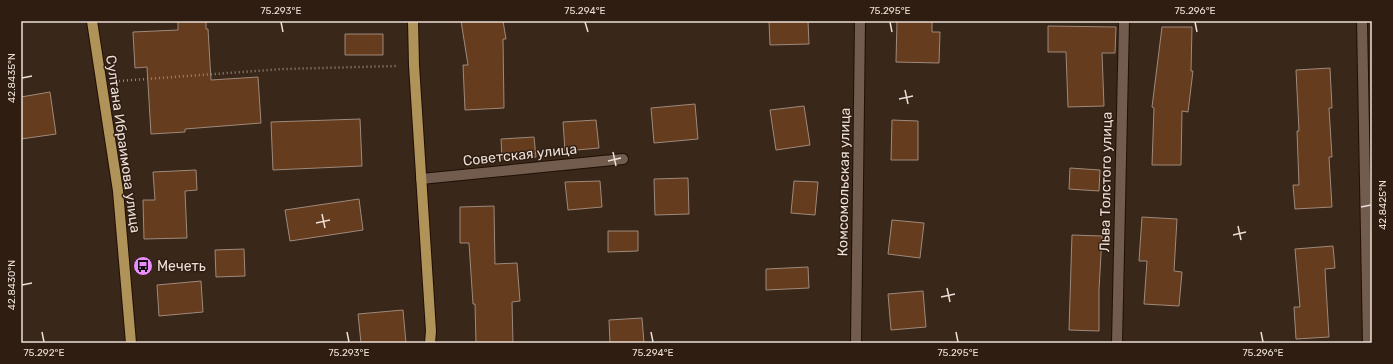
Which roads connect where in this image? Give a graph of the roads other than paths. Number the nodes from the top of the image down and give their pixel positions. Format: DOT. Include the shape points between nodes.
graph roads {
  1 [pos="92,21"];
  2 [pos="412,21"];
  3 [pos="860,21"];
  4 [pos="1124,21"];
  5 [pos="1362,21"];
  6 [pos="623,160"];
  7 [pos="421,179"];
  8 [pos="1369,245"];
  9 [pos="130,343"];
  10 [pos="430,343"];
  11 [pos="856,343"];
  12 [pos="1117,343"];
  13 [pos="1368,343"];
  1 -- 9 [label="main road, Султана Ибраимова улица" via="118,191"];
  2 -- 7 [label="main road"];
  3 -- 11 [label="street, Комсомольская улица"];
  4 -- 12 [label="street, Льва Толстого улица"];
  5 -- 8 [label="street"];
  6 -- 7 [label="street, Советская улица"];
  7 -- 10 [label="main road"];
  8 -- 13 [label="street"];
}
